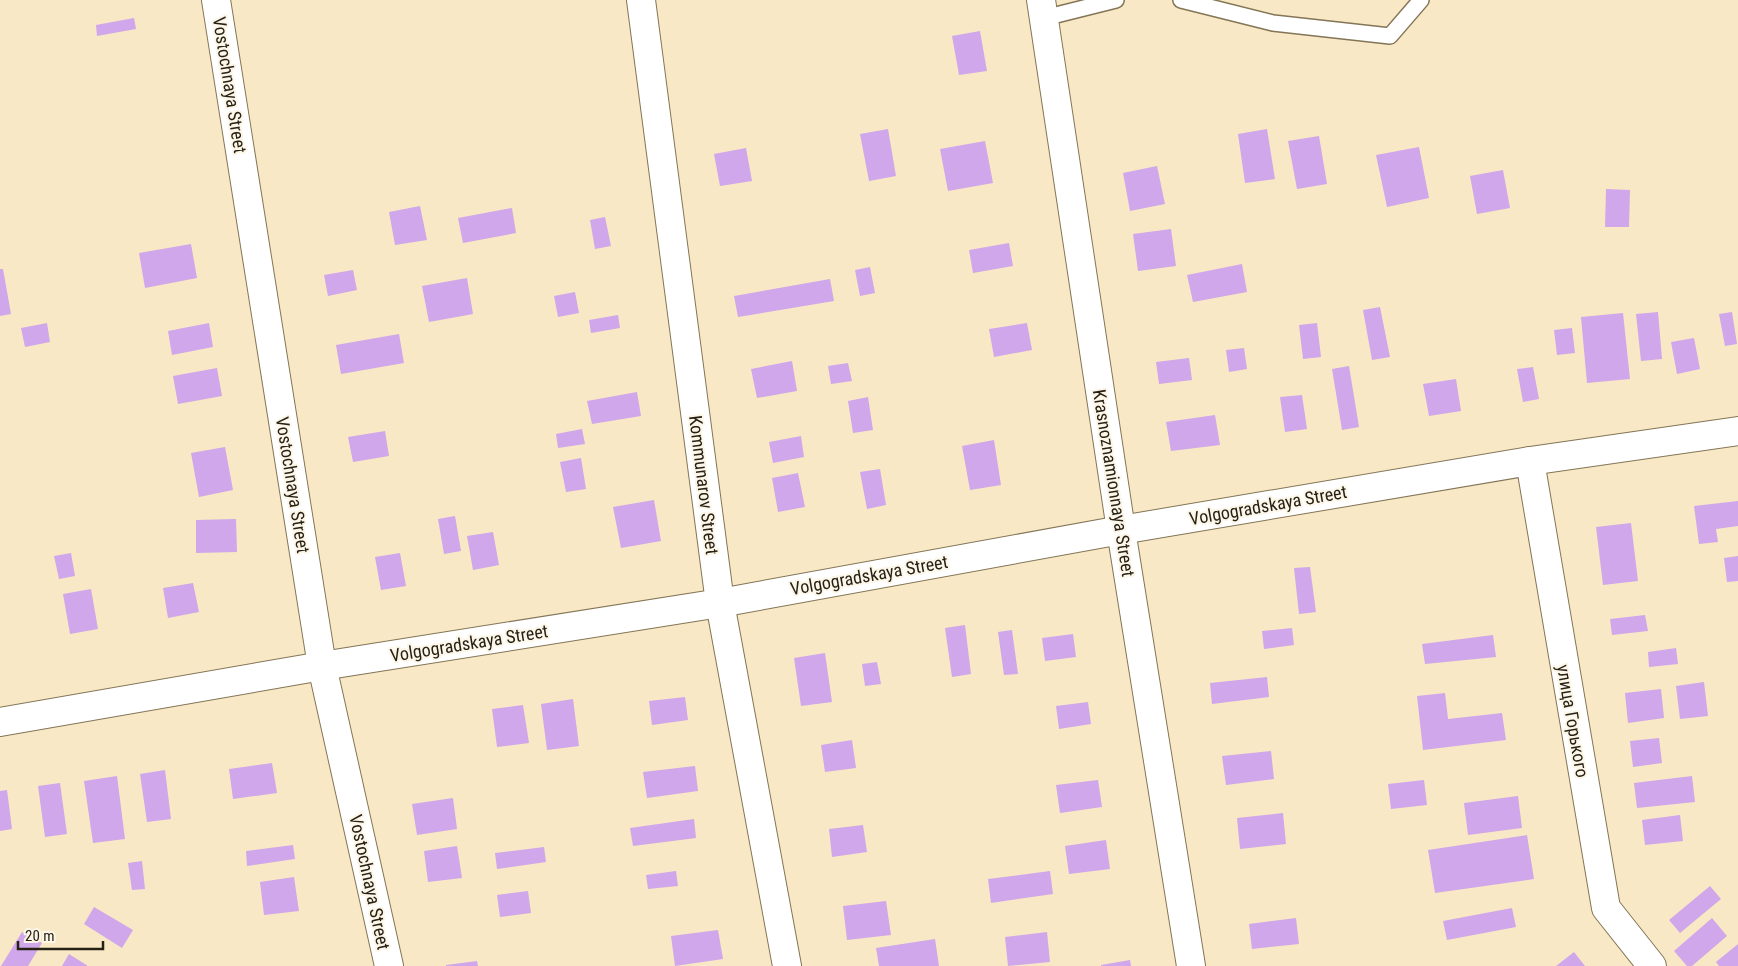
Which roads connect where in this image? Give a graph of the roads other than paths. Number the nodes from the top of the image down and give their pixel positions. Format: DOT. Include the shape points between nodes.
graph roads {
  1 [pos="216,0"];
  2 [pos="641,0"];
  3 [pos="1116,0"];
  4 [pos="1181,0"];
  5 [pos="1421,0"];
  6 [pos="1043,9"];
  7 [pos="1738,431"];
  8 [pos="1530,461"];
  9 [pos="1120,530"];
  10 [pos="720,602"];
  11 [pos="322,666"];
  12 [pos="0,722"];
  13 [pos="389,966"];
  14 [pos="787,966"];
  15 [pos="1191,966"];
  16 [pos="1652,966"];
  1 -- 11 [label="street, Vostochnaya Street"];
  2 -- 10 [label="street, Kommunarov Street"];
  3 -- 6 [label="lane"];
  4 -- 5 [label="lane" via="1273,23 1390,36"];
  6 -- 9 [label="street, Krasnoznamionnaya Street"];
  7 -- 8 [label="street, Volgogradskaya Street"];
  8 -- 9 [label="street, Volgogradskaya Street"];
  8 -- 16 [label="street, улица Горького" via="1606,908"];
  9 -- 10 [label="street, Volgogradskaya Street"];
  9 -- 15 [label="street, Krasnoznamionnaya Street"];
  10 -- 11 [label="street, Volgogradskaya Street"];
  10 -- 14 [label="street, Kommunarov Street"];
  11 -- 12 [label="street, Volgogradskaya Street"];
  11 -- 13 [label="street, Vostochnaya Street"];
}
